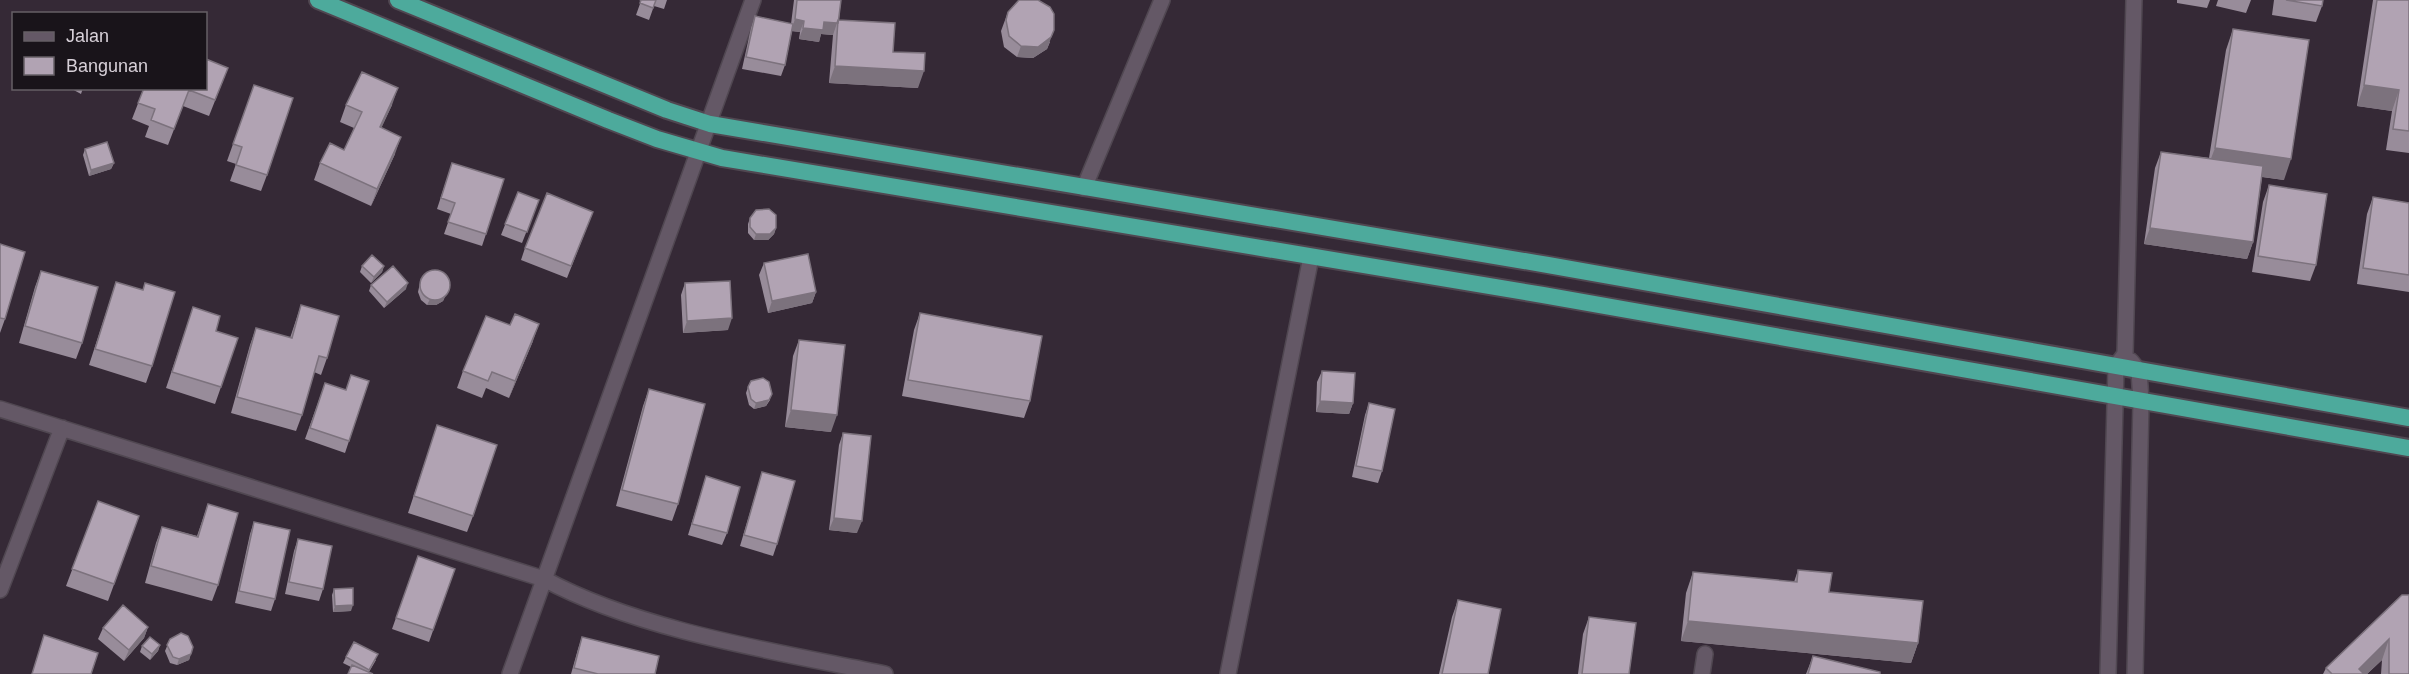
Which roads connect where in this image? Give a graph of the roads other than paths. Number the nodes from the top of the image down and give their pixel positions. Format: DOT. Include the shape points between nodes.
graph roads {
  1 [pos="318,0"];
  2 [pos="399,0"];
  3 [pos="753,0"];
  4 [pos="1162,0"];
  5 [pos="2134,0"];
  6 [pos="710,124"];
  7 [pos="700,152"];
  8 [pos="1084,188"];
  9 [pos="1311,257"];
  10 [pos="2120,360"];
  11 [pos="2139,371"];
  12 [pos="2116,398"];
  13 [pos="2141,401"];
  14 [pos="0,409"];
  15 [pos="2409,418"];
  16 [pos="62,428"];
  17 [pos="2409,448"];
  18 [pos="544,579"];
  19 [pos="0,590"];
  20 [pos="1706,654"];
  21 [pos="851,671"];
  22 [pos="510,674"];
  23 [pos="885,674"];
  24 [pos="1228,674"];
  25 [pos="1702,674"];
  26 [pos="2108,674"];
  27 [pos="2135,674"];
  1 -- 7 [label="highway" via="608,120"];
  2 -- 6 [label="highway"];
  3 -- 6 [label="street"];
  4 -- 8 [label="street"];
  5 -- 10 [label="street"];
  6 -- 7 [label="street"];
  6 -- 8 [label="highway"];
  7 -- 9 [label="highway"];
  7 -- 18 [label="street"];
  8 -- 10 [label="highway"];
  9 -- 12 [label="highway"];
  9 -- 24 [label="street"];
  10 -- 11 [label="highway"];
  10 -- 12 [label="street"];
  11 -- 13 [label="street"];
  11 -- 15 [label="highway"];
  12 -- 13 [label="highway"];
  12 -- 26 [label="street"];
  13 -- 17 [label="highway"];
  13 -- 27 [label="street"];
  14 -- 16 [label="street"];
  16 -- 18 [label="street"];
  16 -- 19 [label="street"];
  18 -- 21 [label="street" via="618,612"];
  18 -- 22 [label="street"];
  20 -- 25 [label="street"];
  21 -- 23 [label="street"];
}
